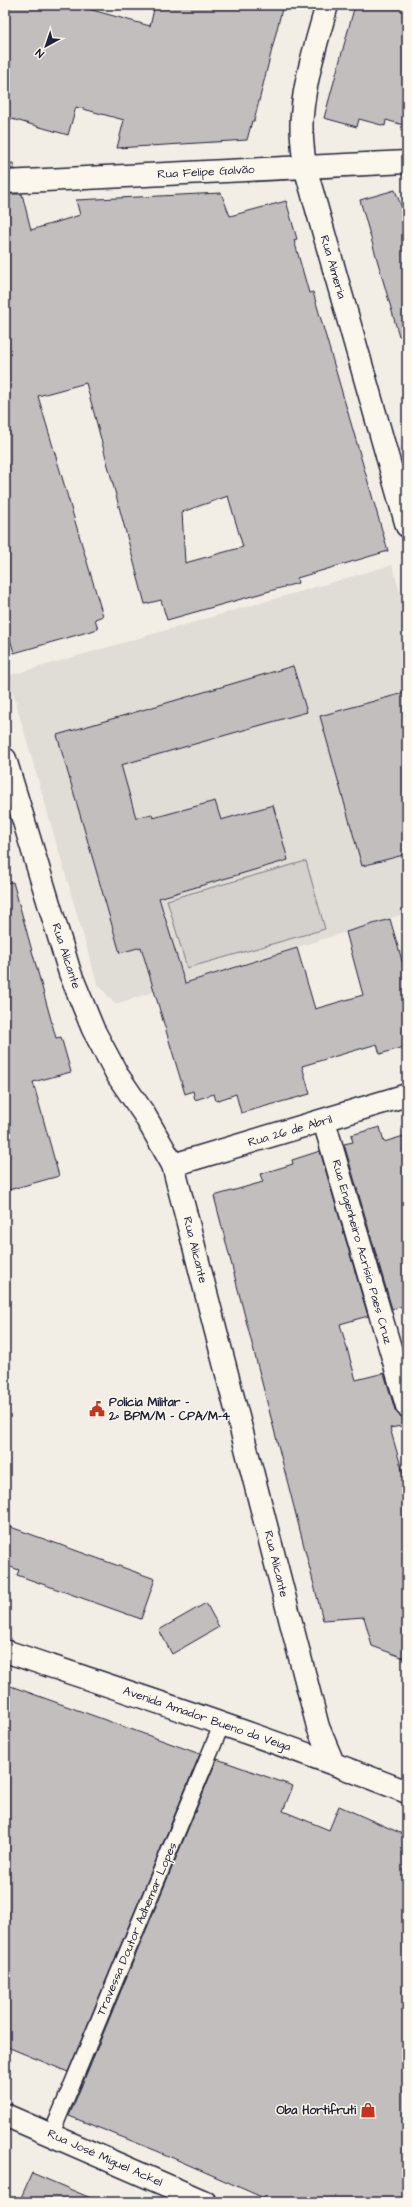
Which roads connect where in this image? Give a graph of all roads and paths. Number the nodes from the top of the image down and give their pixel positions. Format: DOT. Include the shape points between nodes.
graph roads {
  1 [pos="327,5"];
  2 [pos="407,162"];
  3 [pos="305,167"];
  4 [pos="5,182"];
  5 [pos="407,526"];
  6 [pos="5,759"];
  7 [pos="407,1095"];
  8 [pos="324,1121"];
  9 [pos="173,1165"];
  10 [pos="407,1406"];
  11 [pos="5,1651"];
  12 [pos="222,1724"];
  13 [pos="333,1762"];
  14 [pos="407,1792"];
  15 [pos="5,2115"];
  16 [pos="51,2135"];
  17 [pos="205,2202"];
  1 -- 3 [label="street, Rua Almeria" via="308,73 303,108"];
  2 -- 3 [label="street, Rua Felipe Galvão"];
  3 -- 4 [label="street, Rua Felipe Galvão"];
  3 -- 5 [label="street, Rua Almeria"];
  6 -- 9 [label="street, Rua Alicante" via="70,973 90,1022 118,1076 144,1114"];
  7 -- 8 [label="street, Rua 26 de Abril"];
  8 -- 9 [label="street, Rua 26 de Abril"];
  8 -- 10 [label="street, Rua Engenheiro Acrísio Paes Cruz"];
  9 -- 13 [label="street, Rua Alicante" via="318,1727"];
  11 -- 12 [label="street, Avenida Amador Bueno da Veiga"];
  12 -- 13 [label="street, Avenida Amador Bueno da Veiga"];
  12 -- 16 [label="lane, Travessa Doutor Adhemar Lopes"];
  13 -- 14 [label="street, Avenida Amador Bueno da Veiga"];
  15 -- 16 [label="street, Rua José Miguel Ackel"];
  16 -- 17 [label="street, Rua José Miguel Ackel"];
}
